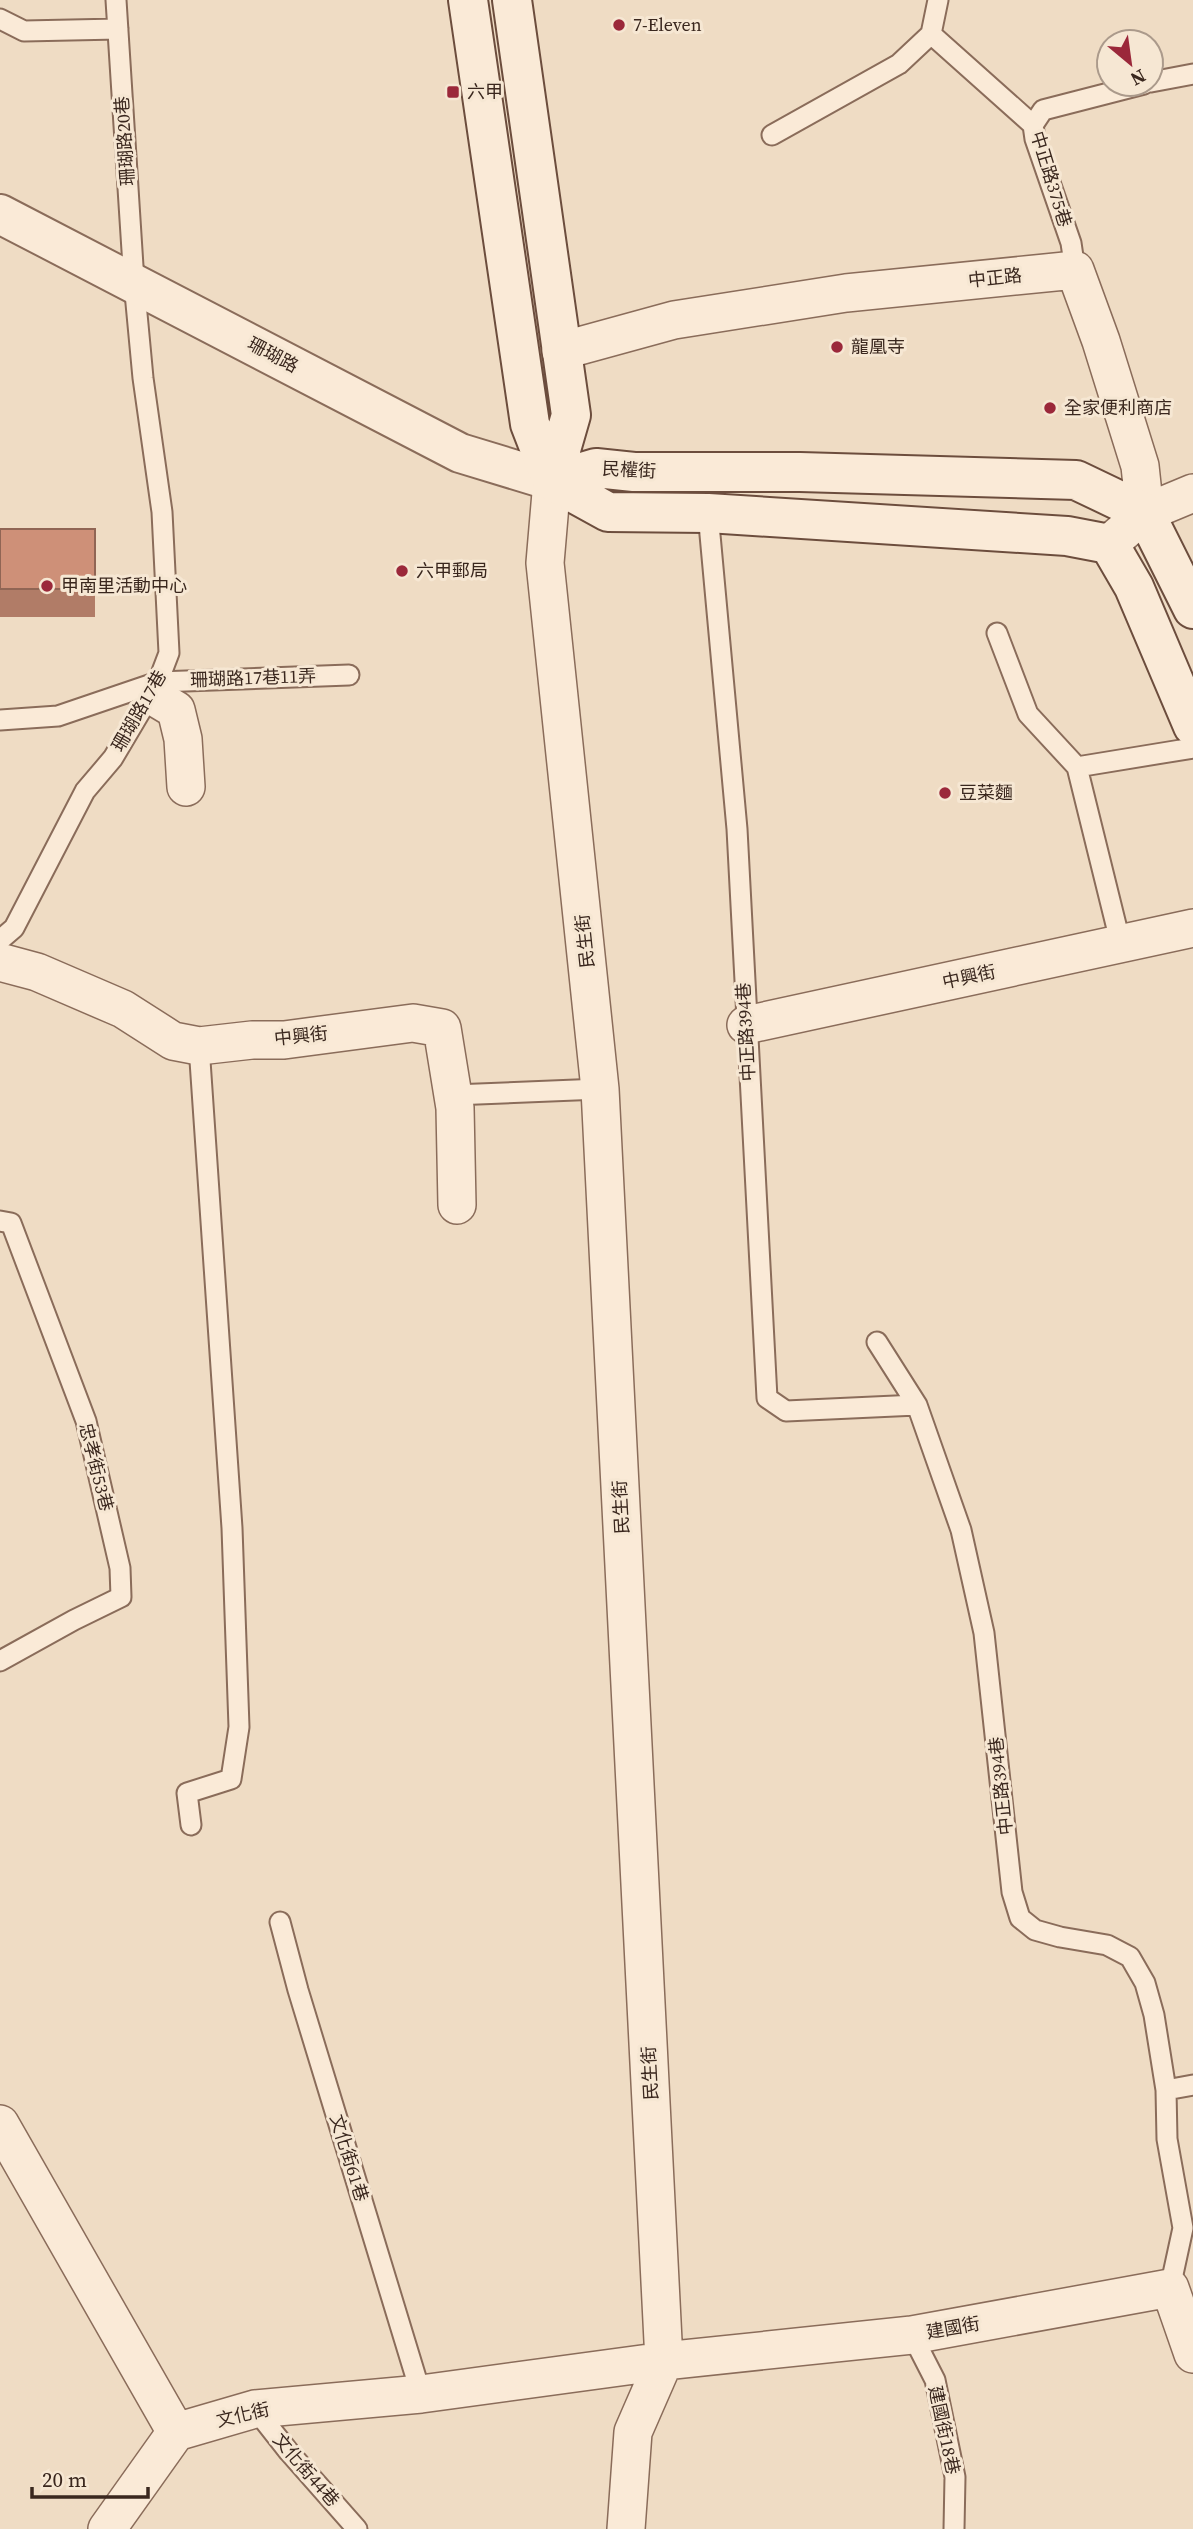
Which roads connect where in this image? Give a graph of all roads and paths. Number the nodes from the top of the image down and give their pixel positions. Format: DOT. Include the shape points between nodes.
graph roads {
  1 [pos="116,0"];
  2 [pos="468,0"];
  3 [pos="512,0"];
  4 [pos="938,0"];
  5 [pos="0,19"];
  6 [pos="118,29"];
  7 [pos="930,34"];
  8 [pos="1193,75"];
  9 [pos="1165,80"];
  10 [pos="1095,96"];
  11 [pos="1033,125"];
  12 [pos="772,135"];
  13 [pos="0,214"];
  14 [pos="1075,270"];
  15 [pos="134,282"];
  16 [pos="561,351"];
  17 [pos="552,481"];
  18 [pos="1193,493"];
  19 [pos="708,513"];
  20 [pos="1145,513"];
  21 [pos="1109,544"];
  22 [pos="1193,609"];
  23 [pos="997,633"];
  24 [pos="349,675"];
  25 [pos="154,688"];
  26 [pos="0,720"];
  27 [pos="1193,726"];
  28 [pos="1193,748"];
  29 [pos="1077,767"];
  30 [pos="186,787"];
  31 [pos="1193,928"];
  32 [pos="0,940"];
  33 [pos="1121,945"];
  34 [pos="0,962"];
  35 [pos="746,1024"];
  36 [pos="199,1046"];
  37 [pos="600,1088"];
  38 [pos="453,1095"];
  39 [pos="457,1205"];
  40 [pos="0,1221"];
  41 [pos="877,1342"];
  42 [pos="917,1405"];
  43 [pos="0,1661"];
  44 [pos="191,1825"];
  45 [pos="281,1922"];
  46 [pos="1193,2085"];
  47 [pos="1166,2090"];
  48 [pos="0,2123"];
  49 [pos="1188,2227"];
  50 [pos="1170,2288"];
  51 [pos="912,2335"];
  52 [pos="1193,2354"];
  53 [pos="664,2361"];
  54 [pos="421,2394"];
  55 [pos="255,2409"];
  56 [pos="176,2432"];
  57 [pos="107,2529"];
  58 [pos="358,2529"];
  59 [pos="626,2529"];
  60 [pos="954,2529"];
  1 -- 6 [label="lane, 珊瑚路20巷"];
  2 -- 17 [label="main road" via="530,424"];
  3 -- 16 [label="main road"];
  4 -- 7 [label="lane"];
  5 -- 6 [label="lane" via="24,31"];
  6 -- 15 [label="lane, 珊瑚路20巷"];
  7 -- 11 [label="lane"];
  7 -- 12 [label="lane" via="899,64"];
  8 -- 9 [label="lane"];
  10 -- 11 [label="lane, 中正路375巷" via="1042,110"];
  11 -- 14 [label="lane, 中正路375巷"];
  13 -- 15 [label="main road, 珊瑚路"];
  14 -- 16 [label="street, 中正路" via="846,293 674,320"];
  14 -- 20 [label="street" via="1140,466"];
  15 -- 17 [label="main road, 珊瑚路" via="460,453"];
  15 -- 25 [label="lane, 珊瑚路17巷" via="162,512 169,618 169,653"];
  16 -- 17 [label="main road" via="571,415"];
  17 -- 19 [label="main road, 民權街" via="608,512"];
  17 -- 20 [label="main road, 民權街" via="596,468 1076,480"];
  17 -- 37 [label="street, 民生街" via="545,563"];
  18 -- 20 [label="street"];
  19 -- 21 [label="main road, 民權街" via="1067,536"];
  19 -- 35 [label="lane, 中正路394巷" via="737,829"];
  20 -- 21 [label="street"];
  20 -- 22 [label="main road"];
  21 -- 27 [label="main road" via="1133,587"];
  23 -- 29 [label="lane" via="1028,714"];
  24 -- 25 [label="lane, 珊瑚路17巷11弄"];
  25 -- 26 [label="lane, 珊瑚路17巷11弄" via="58,716"];
  25 -- 30 [label="street" via="176,710"];
  25 -- 32 [label="lane, 珊瑚路17巷" via="113,758 85,791 14,928"];
  28 -- 29 [label="lane"];
  29 -- 33 [label="lane"];
  31 -- 33 [label="street, 中興街"];
  33 -- 35 [label="street, 中興街"];
  34 -- 36 [label="street, 中興街" via="99,998 173,1041"];
  35 -- 42 [label="lane, 中正路394巷" via="767,1398 786,1411"];
  36 -- 38 [label="street, 中興街" via="413,1023 442,1028"];
  36 -- 44 [label="lane" via="230,1500 239,1727 231,1779 187,1793"];
  37 -- 38 [label="lane"];
  37 -- 53 [label="street, 民生街"];
  38 -- 39 [label="street, 中興街"];
  40 -- 43 [label="lane, 忠孝街53巷" via="11,1223 86,1421 120,1568 121,1597"];
  41 -- 42 [label="lane, 中正路394巷"];
  42 -- 47 [label="lane, 中正路394巷" via="961,1530 984,1633 1012,1892 1020,1918 1035,1930 1107,1945 1130,1957 1145,1983 1154,2015"];
  45 -- 54 [label="lane, 文化街61巷"];
  46 -- 47 [label="lane"];
  47 -- 49 [label="lane, 中正路394巷" via="1167,2138"];
  48 -- 56 [label="street"];
  49 -- 50 [label="lane, 中正路394巷"];
  50 -- 51 [label="street, 建國街"];
  50 -- 52 [label="street"];
  51 -- 53 [label="street, 建國街"];
  51 -- 60 [label="lane, 建國街18巷" via="935,2380 955,2477"];
  53 -- 54 [label="street, 文化街"];
  53 -- 59 [label="street, 民生街" via="633,2431"];
  54 -- 55 [label="street, 文化街"];
  55 -- 56 [label="street, 文化街"];
  55 -- 58 [label="lane, 文化街44巷"];
  56 -- 57 [label="street"];
}
